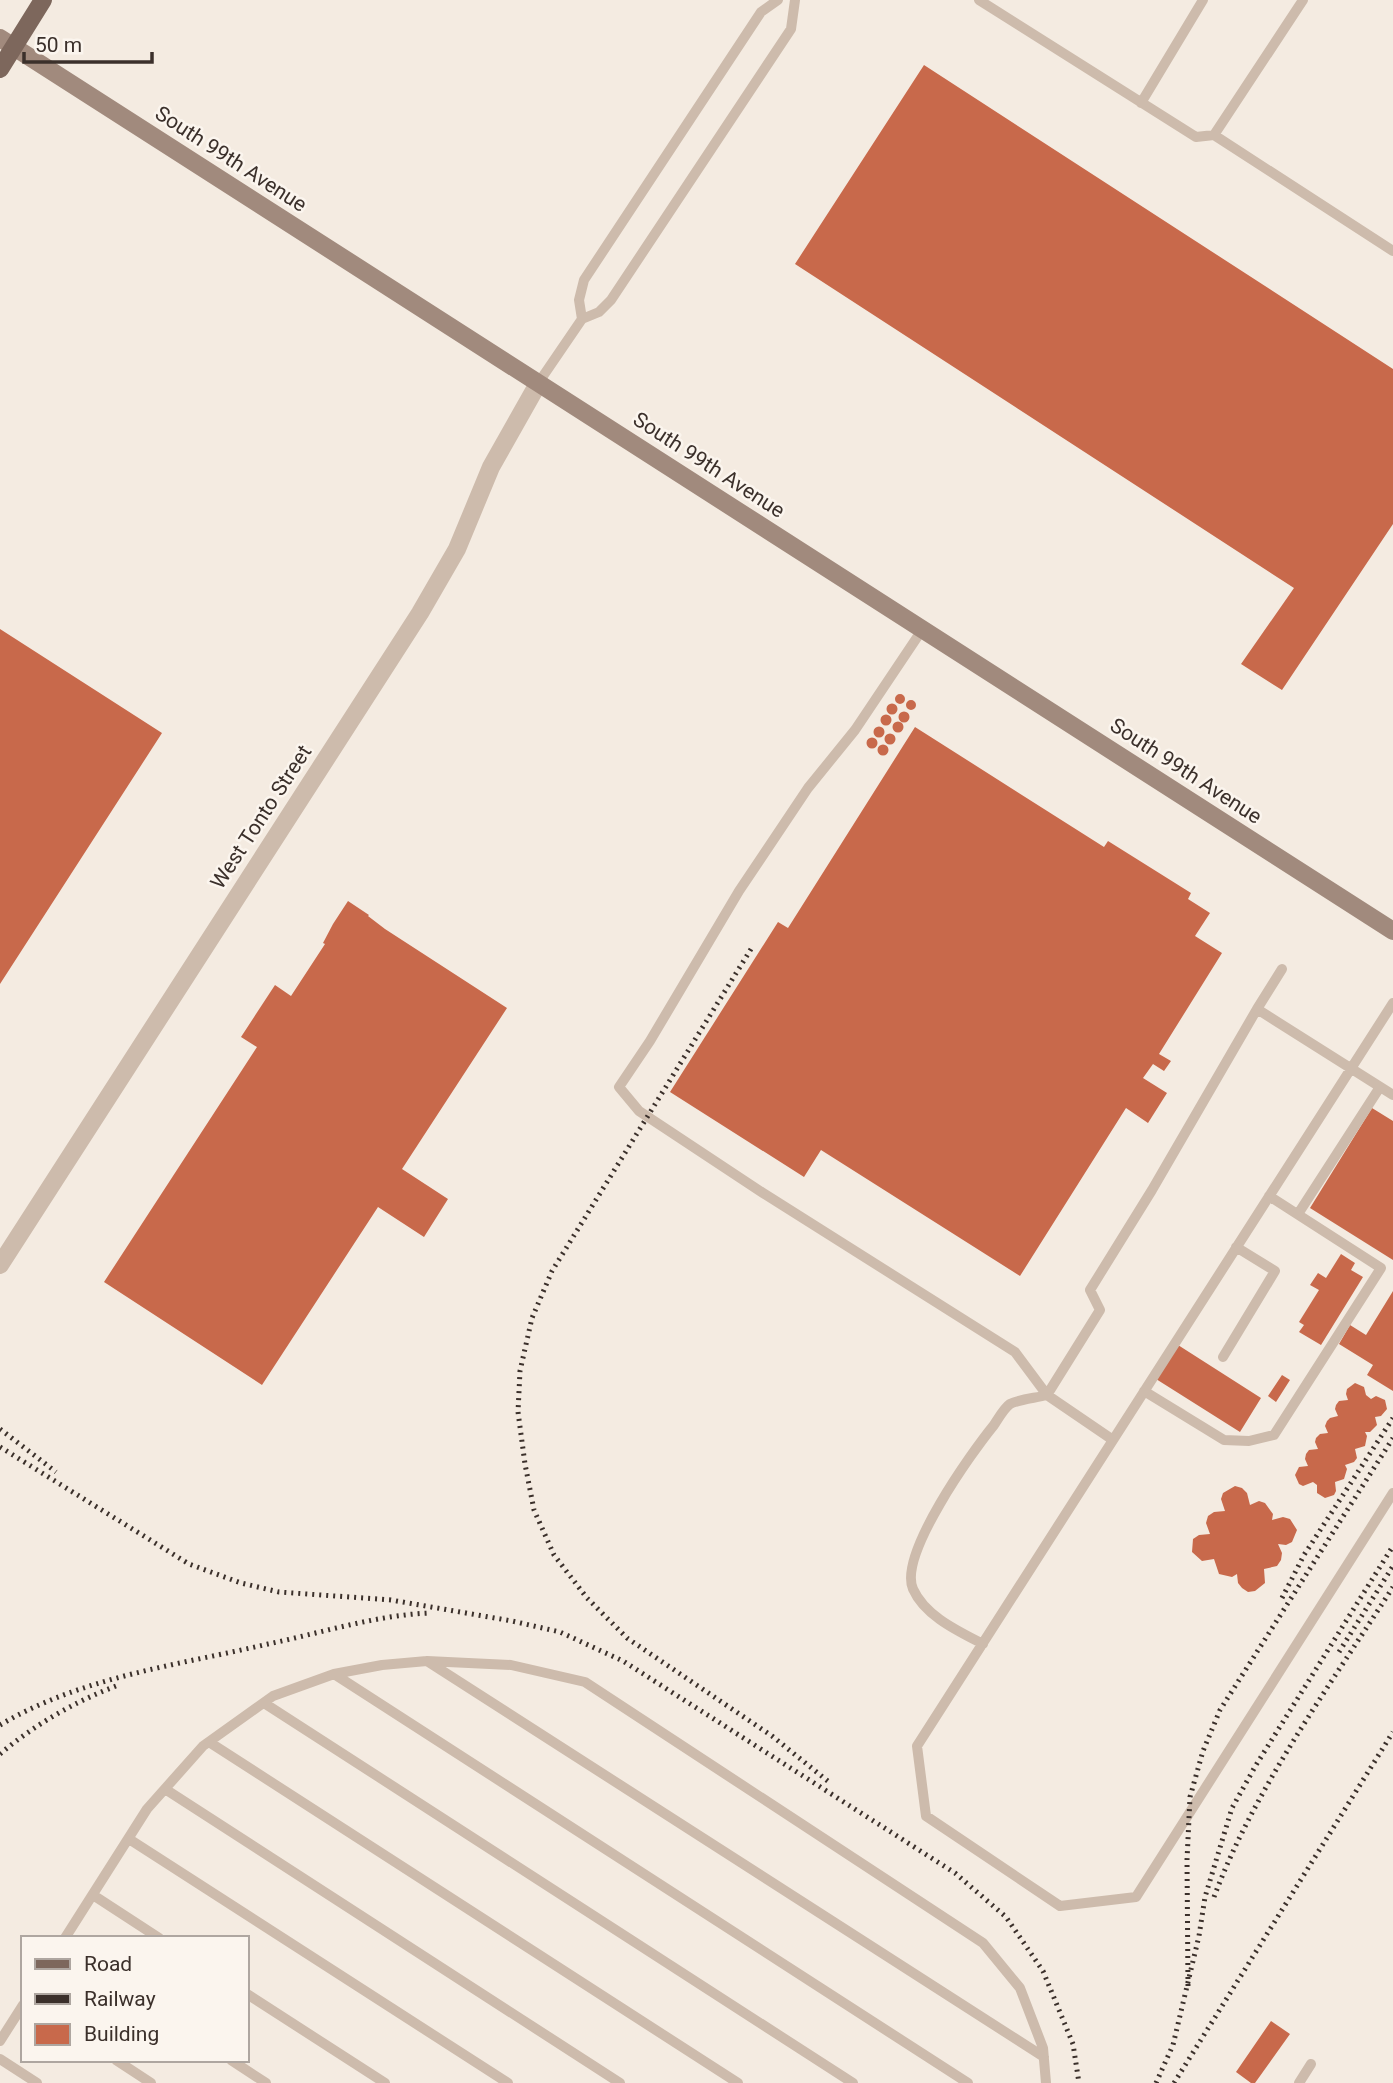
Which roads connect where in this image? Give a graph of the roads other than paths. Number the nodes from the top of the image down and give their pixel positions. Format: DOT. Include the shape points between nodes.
graph roads {
  1 [pos="43,0"];
  2 [pos="778,0"];
  3 [pos="795,0"];
  4 [pos="979,0"];
  5 [pos="1203,0"];
  6 [pos="1303,0"];
  7 [pos="7,42"];
  8 [pos="0,69"];
  9 [pos="1142,103"];
  10 [pos="1214,135"];
  11 [pos="1393,251"];
  12 [pos="582,319"];
  13 [pos="540,382"];
  14 [pos="922,630"];
  15 [pos="1393,930"];
  16 [pos="1282,969"];
  17 [pos="1393,1003"];
  18 [pos="1257,1009"];
  19 [pos="1350,1069"];
  20 [pos="1380,1087"];
  21 [pos="1393,1095"];
  22 [pos="1269,1196"];
  23 [pos="1298,1214"];
  24 [pos="1236,1247"];
  25 [pos="0,1265"];
  26 [pos="1223,1357"];
  27 [pos="1144,1391"];
  28 [pos="1047,1395"];
  29 [pos="1113,1440"];
  30 [pos="1393,1493"];
  31 [pos="983,1644"];
  32 [pos="427,1661"];
  33 [pos="334,1674"];
  34 [pos="264,1703"];
  35 [pos="209,1742"];
  36 [pos="165,1789"];
  37 [pos="129,1839"];
  38 [pos="93,1895"];
  39 [pos="66,1936"];
  40 [pos="156,1936"];
  41 [pos="248,1995"];
  42 [pos="21,2008"];
  43 [pos="0,2041"];
  44 [pos="1044,2057"];
  45 [pos="0,2059"];
  46 [pos="119,2062"];
  47 [pos="234,2062"];
  48 [pos="1311,2064"];
  49 [pos="37,2083"];
  50 [pos="151,2083"];
  51 [pos="266,2083"];
  52 [pos="385,2083"];
  53 [pos="508,2083"];
  54 [pos="620,2083"];
  55 [pos="738,2083"];
  56 [pos="853,2083"];
  57 [pos="968,2083"];
  58 [pos="1046,2083"];
  59 [pos="1299,2083"];
  1 -- 7 [label="main road"];
  2 -- 12 [label="lane" via="761,12 584,280 579,300"];
  3 -- 12 [label="lane" via="791,29 626,277 599,312"];
  4 -- 9 [label="lane"];
  5 -- 9 [label="lane"];
  6 -- 10 [label="lane"];
  7 -- 8 [label="main road"];
  7 -- 13 [label="main road, South 99th Avenue"];
  9 -- 10 [label="lane" via="1195,137"];
  10 -- 11 [label="lane"];
  12 -- 13 [label="lane"];
  13 -- 14 [label="main road, South 99th Avenue"];
  13 -- 25 [label="street, West Tonto Street" via="491,467 457,549 420,612"];
  14 -- 15 [label="main road, South 99th Avenue"];
  14 -- 28 [label="lane" via="747,880 619,1087 639,1111 1015,1352"];
  16 -- 18 [label="lane"];
  17 -- 19 [label="lane"];
  18 -- 19 [label="lane"];
  18 -- 28 [label="lane" via="1090,1290 1100,1310"];
  19 -- 20 [label="lane"];
  19 -- 22 [label="lane"];
  20 -- 21 [label="lane"];
  20 -- 23 [label="lane"];
  22 -- 23 [label="lane"];
  22 -- 24 [label="lane"];
  23 -- 27 [label="lane" via="1381,1268 1274,1435 1224,1440"];
  24 -- 26 [label="lane" via="1275,1272"];
  24 -- 27 [label="lane"];
  27 -- 29 [label="lane"];
  28 -- 29 [label="lane"];
  28 -- 31 [label="lane" via="1009,1405 969,1456 929,1522 910,1577 912,1588 929,1611"];
  29 -- 31 [label="lane"];
  30 -- 31 [label="lane" via="1136,1897 1060,1906 926,1816 918,1746"];
  32 -- 33 [label="lane"];
  32 -- 44 [label="lane"];
  32 -- 44 [label="lane" via="511,1665 585,1682 983,1943 1020,1988"];
  33 -- 34 [label="lane"];
  33 -- 57 [label="lane"];
  34 -- 35 [label="lane"];
  34 -- 56 [label="lane"];
  35 -- 36 [label="lane"];
  35 -- 55 [label="lane"];
  36 -- 37 [label="lane"];
  36 -- 54 [label="lane"];
  37 -- 38 [label="lane"];
  37 -- 53 [label="lane"];
  38 -- 39 [label="lane"];
  38 -- 40 [label="lane"];
  41 -- 52 [label="lane"];
  42 -- 43 [label="lane"];
  44 -- 58 [label="lane"];
  45 -- 49 [label="lane"];
  46 -- 50 [label="lane"];
  47 -- 51 [label="lane"];
  48 -- 59 [label="lane"];
}
